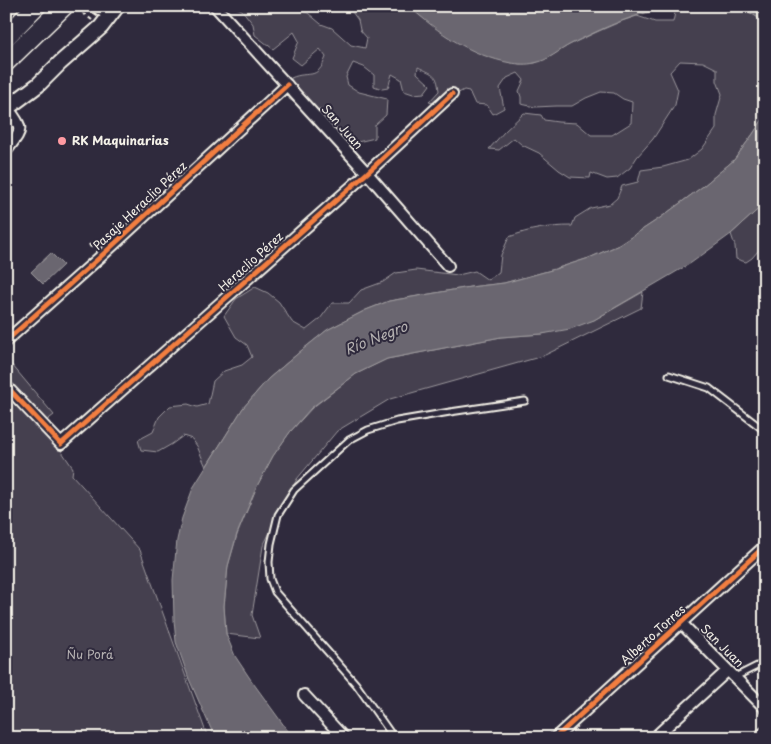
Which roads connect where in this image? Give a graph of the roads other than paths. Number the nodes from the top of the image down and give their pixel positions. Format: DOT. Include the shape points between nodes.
graph roads {
  1 [pos="36,6"];
  2 [pos="64,6"];
  3 [pos="98,6"];
  4 [pos="215,6"];
  5 [pos="114,10"];
  6 [pos="6,37"];
  7 [pos="6,62"];
  8 [pos="287,85"];
  9 [pos="452,94"];
  10 [pos="7,108"];
  11 [pos="6,151"];
  12 [pos="367,173"];
  13 [pos="448,266"];
  14 [pos="6,341"];
  15 [pos="668,375"];
  16 [pos="6,386"];
  17 [pos="525,401"];
  18 [pos="765,431"];
  19 [pos="765,546"];
  20 [pos="681,623"];
  21 [pos="765,662"];
  22 [pos="731,674"];
  23 [pos="304,695"];
  24 [pos="765,708"];
  25 [pos="765,732"];
  26 [pos="344,738"];
  27 [pos="394,738"];
  28 [pos="555,738"];
  29 [pos="654,738"];
  30 [pos="758,738"];
  1 -- 6 [label="highway"];
  2 -- 7 [label="highway"];
  3 -- 5 [label="street"];
  4 -- 8 [label="street, San Juan"];
  5 -- 10 [label="street" via="101,27 38,85"];
  8 -- 12 [label="street, San Juan"];
  8 -- 14 [label="street, Pasaje Heraclio Pérez"];
  9 -- 12 [label="street, Heraclio Pérez"];
  10 -- 11 [label="street" via="20,125 19,134"];
  12 -- 13 [label="street, San Juan"];
  12 -- 16 [label="street, Heraclio Pérez" via="61,444"];
  15 -- 18 [label="lane" via="709,388"];
  17 -- 27 [label="lane" via="406,420 368,430 349,440 294,490 278,515 269,562 275,592 356,684"];
  19 -- 20 [label="street, Alberto Torres"];
  20 -- 22 [label="street, San Juan"];
  20 -- 28 [label="street, Alberto Torres"];
  21 -- 22 [label="lane"];
  22 -- 24 [label="street, San Juan"];
  22 -- 29 [label="street"];
  23 -- 26 [label="street"];
  25 -- 30 [label="street"];
}
